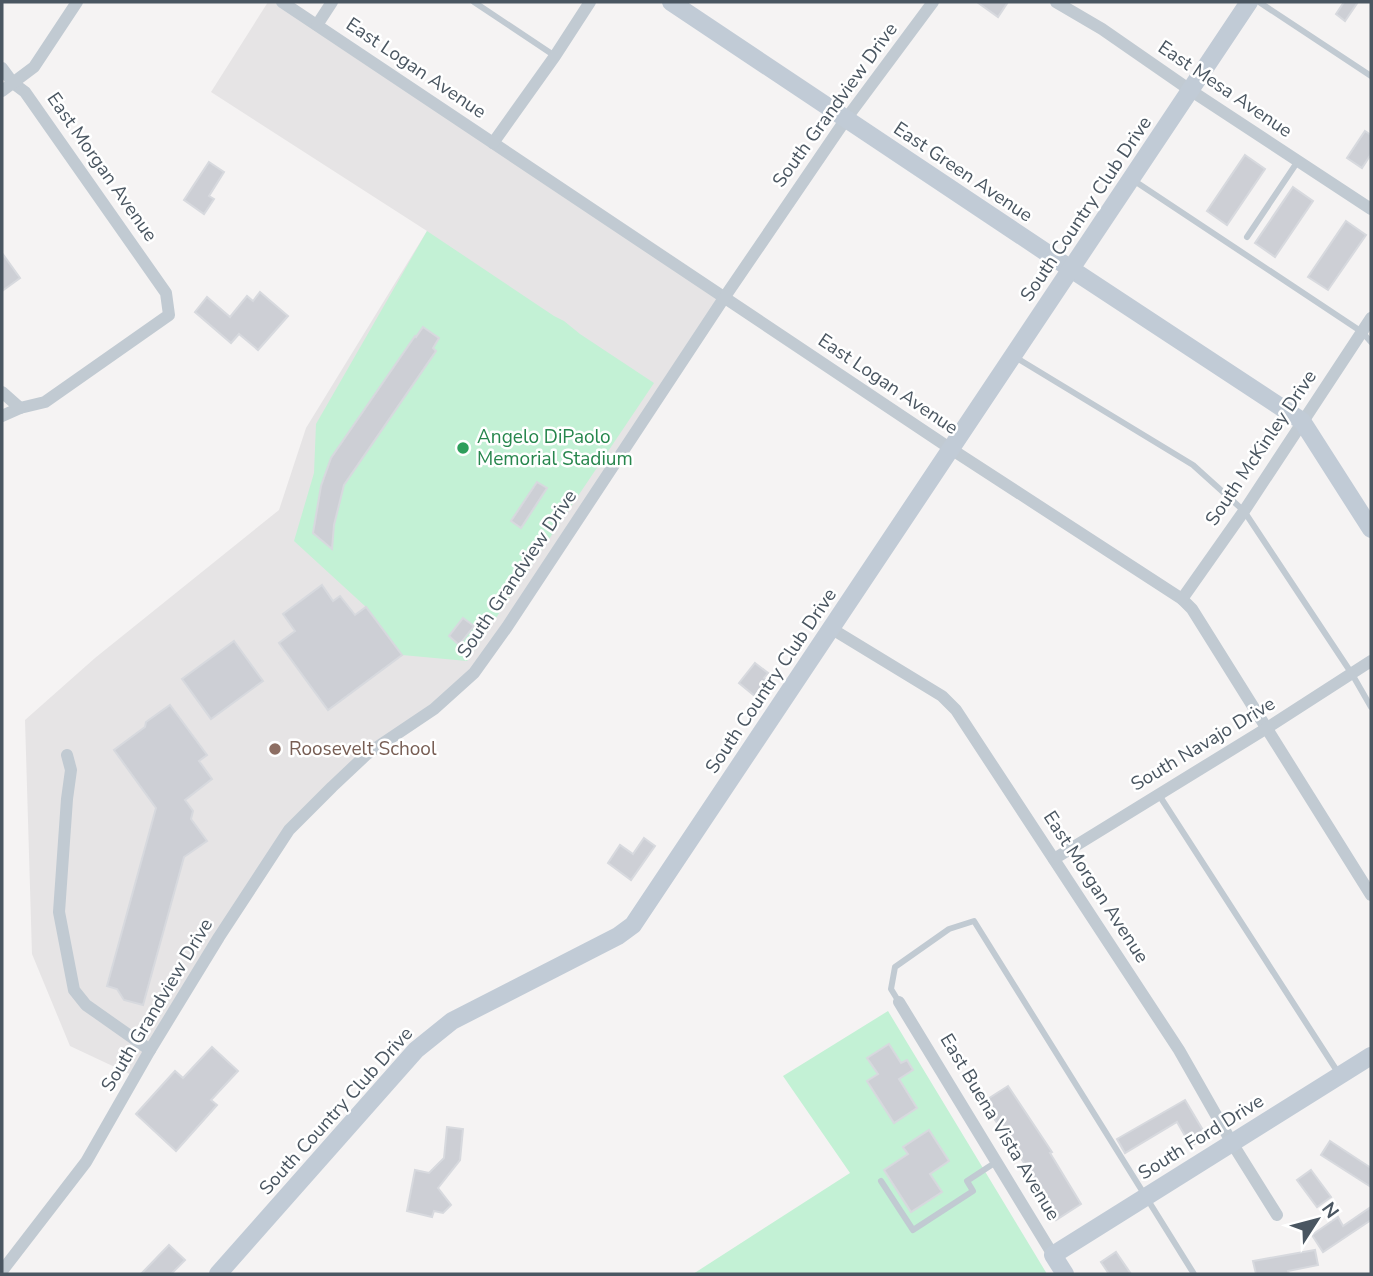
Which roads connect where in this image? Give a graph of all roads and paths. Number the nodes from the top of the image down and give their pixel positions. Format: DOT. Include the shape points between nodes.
graph roads {
  1 [pos="77,2"];
  2 [pos="282,2"];
  3 [pos="332,2"];
  4 [pos="474,2"];
  5 [pos="590,2"];
  6 [pos="671,2"];
  7 [pos="933,2"];
  8 [pos="1056,2"];
  9 [pos="1250,2"];
  10 [pos="1258,2"];
  11 [pos="317,25"];
  12 [pos="555,55"];
  13 [pos="2,68"];
  14 [pos="1371,76"];
  15 [pos="13,83"];
  16 [pos="1191,90"];
  17 [pos="2,91"];
  18 [pos="846,119"];
  19 [pos="493,143"];
  20 [pos="1298,161"];
  21 [pos="1131,179"];
  22 [pos="1371,209"];
  23 [pos="1247,237"];
  24 [pos="1071,270"];
  25 [pos="724,298"];
  26 [pos="1371,318"];
  27 [pos="1362,332"];
  28 [pos="1371,342"];
  29 [pos="1013,356"];
  30 [pos="2,392"];
  31 [pos="20,408"];
  32 [pos="2,416"];
  33 [pos="1302,421"];
  34 [pos="951,449"];
  35 [pos="1244,511"];
  36 [pos="1371,529"];
  37 [pos="1182,599"];
  38 [pos="832,629"];
  39 [pos="1371,661"];
  40 [pos="1352,674"];
  41 [pos="1371,708"];
  42 [pos="1267,728"];
  43 [pos="67,755"];
  44 [pos="1158,793"];
  45 [pos="1054,859"];
  46 [pos="1371,895"];
  47 [pos="899,1002"];
  48 [pos="150,1050"];
  49 [pos="1371,1055"];
  50 [pos="1340,1075"];
  51 [pos="1232,1143"];
  52 [pos="996,1162"];
  53 [pos="881,1181"];
  54 [pos="1146,1196"];
  55 [pos="1277,1215"];
  56 [pos="1053,1255"];
  57 [pos="2,1270"];
  58 [pos="218,1274"];
  59 [pos="1065,1274"];
  60 [pos="1194,1274"];
  1 -- 15 [label="street" via="34,67"];
  2 -- 11 [label="street, East Logan Avenue"];
  3 -- 11 [label="street"];
  4 -- 12 [label="lane"];
  5 -- 12 [label="street"];
  6 -- 18 [label="main road, East Green Avenue"];
  7 -- 18 [label="street, South Grandview Drive"];
  8 -- 16 [label="street, East Mesa Avenue"];
  9 -- 16 [label="main road, South Country Club Drive"];
  10 -- 14 [label="lane"];
  11 -- 19 [label="street, East Logan Avenue"];
  12 -- 19 [label="street"];
  13 -- 15 [label="street, East Morgan Avenue"];
  15 -- 17 [label="street"];
  15 -- 31 [label="street, East Morgan Avenue" via="25,92 166,293 169,316 45,402"];
  16 -- 20 [label="street, East Mesa Avenue"];
  16 -- 21 [label="main road, South Country Club Drive"];
  18 -- 24 [label="main road, East Green Avenue"];
  18 -- 25 [label="street, South Grandview Drive"];
  19 -- 25 [label="street, East Logan Avenue"];
  20 -- 22 [label="street, East Mesa Avenue"];
  20 -- 23 [label="lane"];
  21 -- 24 [label="main road, South Country Club Drive"];
  21 -- 27 [label="lane"];
  24 -- 29 [label="main road, South Country Club Drive"];
  24 -- 33 [label="main road, East Green Avenue"];
  25 -- 34 [label="street, East Logan Avenue"];
  25 -- 48 [label="street, South Grandview Drive" via="474,673 434,709 367,754 289,830"];
  26 -- 27 [label="street, South McKinley Drive"];
  27 -- 28 [label="lane"];
  27 -- 33 [label="street, South McKinley Drive"];
  29 -- 34 [label="main road, South Country Club Drive"];
  29 -- 35 [label="lane" via="1193,465"];
  30 -- 31 [label="street"];
  31 -- 32 [label="street"];
  33 -- 35 [label="street, South McKinley Drive"];
  33 -- 36 [label="main road, East Green Avenue"];
  34 -- 37 [label="street, East Logan Avenue"];
  34 -- 38 [label="main road, South Country Club Drive"];
  35 -- 37 [label="street, South McKinley Drive"];
  35 -- 40 [label="lane"];
  37 -- 42 [label="street, East Logan Avenue"];
  38 -- 45 [label="street, East Morgan Avenue" via="942,696 956,710"];
  38 -- 58 [label="main road, South Country Club Drive" via="633,925 452,1021 416,1049"];
  39 -- 40 [label="street, South Navajo Drive"];
  40 -- 41 [label="lane"];
  40 -- 42 [label="street, South Navajo Drive"];
  42 -- 44 [label="street, South Navajo Drive"];
  42 -- 46 [label="street, East Logan Avenue"];
  43 -- 48 [label="street" via="71,769 59,912 74,990 86,1005"];
  44 -- 45 [label="street, South Navajo Drive"];
  44 -- 50 [label="lane"];
  45 -- 51 [label="street, East Morgan Avenue" via="1179,1050"];
  47 -- 52 [label="street, East Buena Vista Avenue"];
  47 -- 54 [label="lane" via="891,989 895,967 949,929 974,921"];
  48 -- 57 [label="street, South Grandview Drive" via="86,1161"];
  49 -- 50 [label="main road, South Ford Drive"];
  50 -- 51 [label="main road, South Ford Drive"];
  51 -- 54 [label="main road, South Ford Drive"];
  51 -- 55 [label="street, East Morgan Avenue"];
  52 -- 53 [label="lane" via="967,1181 973,1191 913,1230"];
  52 -- 56 [label="street, East Buena Vista Avenue"];
  54 -- 56 [label="main road, South Ford Drive"];
  54 -- 60 [label="lane"];
  56 -- 59 [label="main road, East Buena Vista Avenue"];
}
